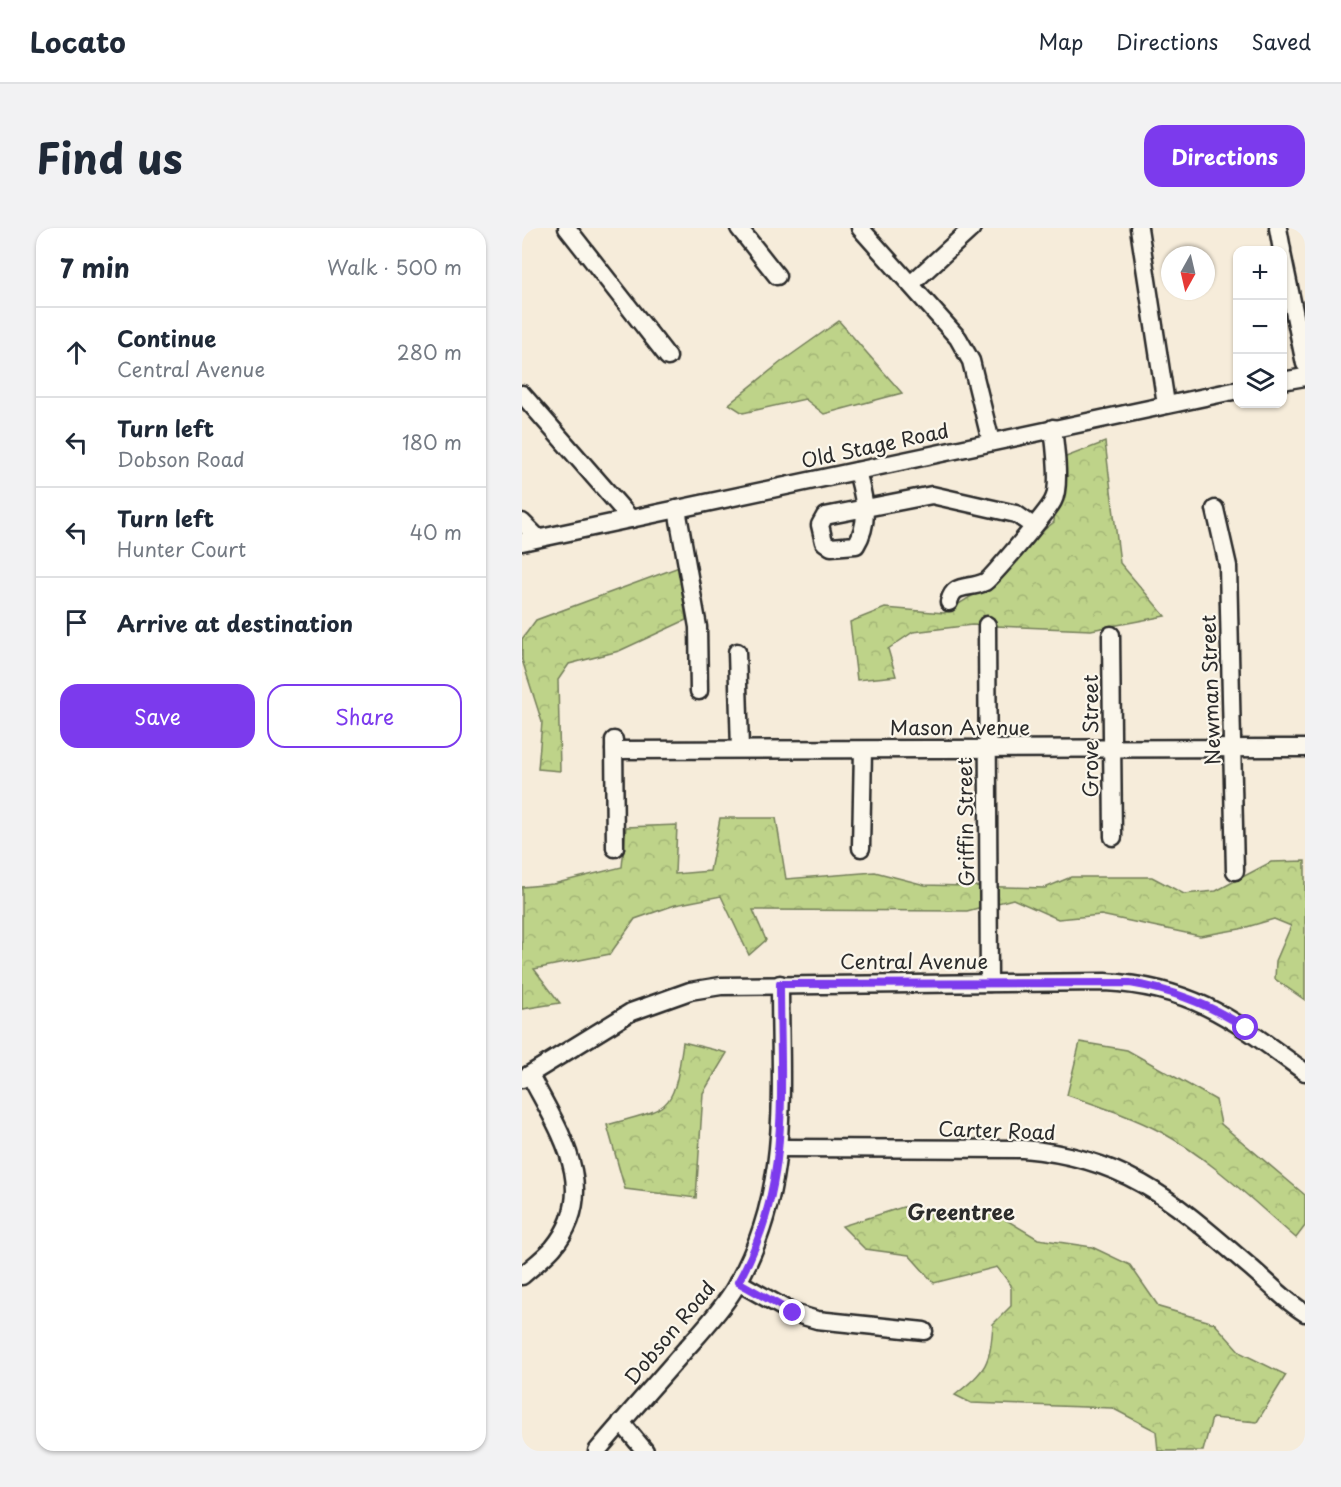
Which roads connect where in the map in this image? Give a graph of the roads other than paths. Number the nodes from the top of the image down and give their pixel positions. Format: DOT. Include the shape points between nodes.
graph roads {
  1 [pos="567,228"];
  2 [pos="739,228"];
  3 [pos="860,228"];
  4 [pos="972,228"];
  5 [pos="1139,228"];
  6 [pos="1278,228"];
  7 [pos="1281,246"];
  8 [pos="777,276"];
  9 [pos="1287,276"];
  10 [pos="911,284"];
  11 [pos="668,357"];
  12 [pos="1305,364"];
  13 [pos="1305,377"];
  14 [pos="1287,380"];
  15 [pos="1233,391"];
  16 [pos="522,394"];
  17 [pos="1166,404"];
  18 [pos="1053,428"];
  19 [pos="991,442"];
  20 [pos="857,471"];
  21 [pos="677,509"];
  22 [pos="1215,509"];
  23 [pos="631,519"];
  24 [pos="522,522"];
  25 [pos="1033,526"];
  26 [pos="530,540"];
  27 [pos="949,602"];
  28 [pos="987,625"];
  29 [pos="1111,635"];
  30 [pos="737,652"];
  31 [pos="699,691"];
  32 [pos="1111,748"];
  33 [pos="1234,748"];
  34 [pos="1305,748"];
  35 [pos="740,749"];
  36 [pos="863,750"];
  37 [pos="987,750"];
  38 [pos="1113,837"];
  39 [pos="615,848"];
  40 [pos="861,848"];
  41 [pos="1235,871"];
  42 [pos="989,983"];
  43 [pos="780,984"];
  44 [pos="1305,1072"];
  45 [pos="526,1077"];
  46 [pos="780,1148"];
  47 [pos="522,1276"];
  48 [pos="738,1282"];
  49 [pos="1305,1313"];
  50 [pos="924,1331"];
  51 [pos="621,1422"];
  52 [pos="597,1451"];
  53 [pos="645,1451"];
  1 -- 11 [label="street"];
  2 -- 8 [label="street"];
  3 -- 10 [label="street"];
  4 -- 10 [label="street"];
  5 -- 17 [label="street"];
  6 -- 7 [label="street"];
  9 -- 12 [label="street"];
  10 -- 19 [label="street" via="958,338 971,361"];
  13 -- 14 [label="street"];
  15 -- 17 [label="street, Old Stage Road"];
  16 -- 23 [label="street"];
  17 -- 18 [label="street, Old Stage Road"];
  18 -- 19 [label="street, Old Stage Road"];
  18 -- 25 [label="street" via="1057,456 1054,501"];
  19 -- 20 [label="street, Old Stage Road"];
  20 -- 21 [label="street, Old Stage Road"];
  20 -- 25 [label="street" via="867,508 932,495 1016,514"];
  21 -- 23 [label="street, Old Stage Road"];
  21 -- 31 [label="street" via="698,627"];
  22 -- 33 [label="street, Newman Street" via="1228,566"];
  23 -- 26 [label="street, Old Stage Road"];
  24 -- 26 [label="street"];
  25 -- 27 [label="street" via="987,581 957,587"];
  28 -- 37 [label="street, Griffin Street"];
  29 -- 32 [label="street, Grove Street"];
  30 -- 35 [label="street"];
  32 -- 33 [label="street, Mason Avenue"];
  32 -- 37 [label="street, Mason Avenue"];
  32 -- 38 [label="street, Grove Street"];
  33 -- 34 [label="street, Mason Avenue"];
  33 -- 41 [label="street, Newman Street"];
  35 -- 36 [label="street, Mason Avenue"];
  35 -- 39 [label="street, Mason Avenue" via="614,744"];
  36 -- 37 [label="street, Mason Avenue"];
  36 -- 40 [label="street"];
  37 -- 42 [label="street, Griffin Street"];
  42 -- 43 [label="street, Central Avenue"];
  42 -- 44 [label="street, Central Avenue" via="1121,983 1179,994 1225,1014"];
  43 -- 45 [label="street, Central Avenue" via="721,986 660,1000 604,1026"];
  43 -- 46 [label="street, Dobson Road"];
  45 -- 47 [label="street" via="571,1157 576,1193 571,1216 553,1248"];
  46 -- 48 [label="street, Dobson Road" via="771,1205"];
  46 -- 49 [label="street, Carter Road" via="1023,1149 1104,1164 1176,1204 1274,1291"];
  48 -- 50 [label="street" via="793,1313 817,1320"];
  48 -- 51 [label="street, Dobson Road" via="714,1318"];
  51 -- 52 [label="street, Dobson Road"];
  51 -- 53 [label="street"];
}
